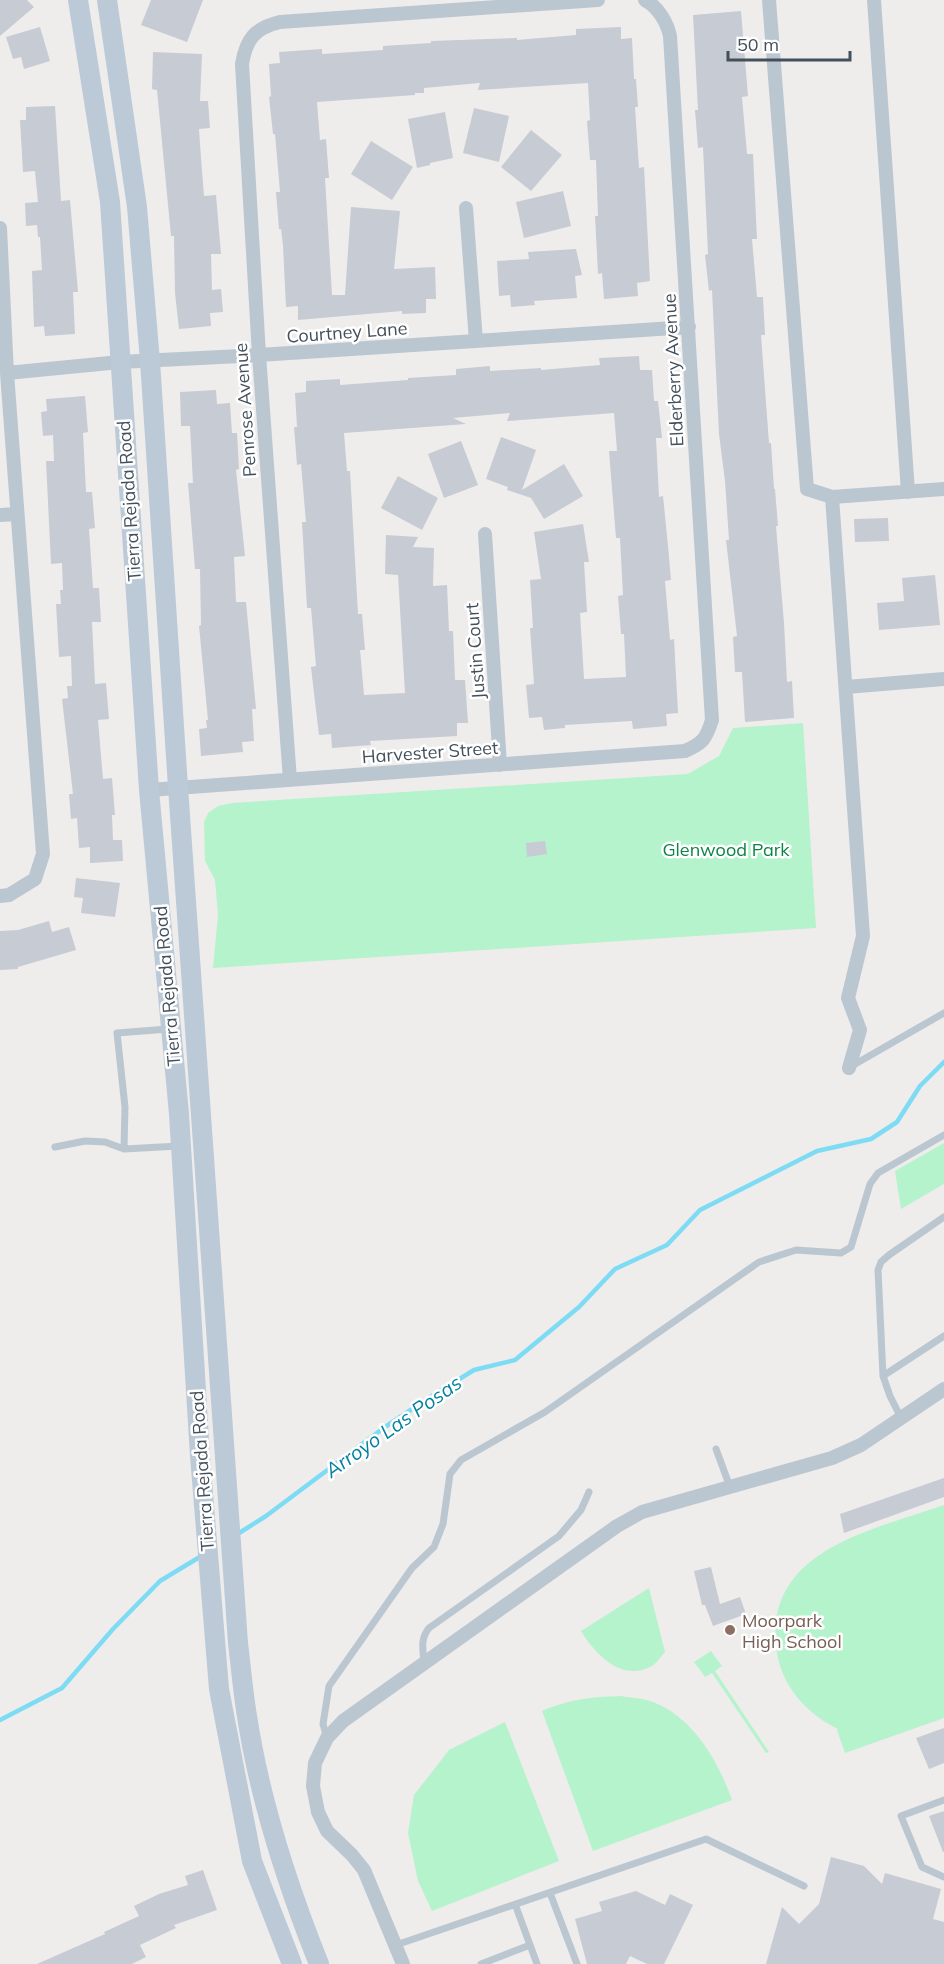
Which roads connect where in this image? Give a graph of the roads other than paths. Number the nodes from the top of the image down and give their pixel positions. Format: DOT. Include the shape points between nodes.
graph roads {
  1 [pos="78,0"];
  2 [pos="107,0"];
  3 [pos="598,0"];
  4 [pos="769,0"];
  5 [pos="874,0"];
  6 [pos="649,3"];
  7 [pos="466,208"];
  8 [pos="0,228"];
  9 [pos="689,327"];
  10 [pos="476,341"];
  11 [pos="260,355"];
  12 [pos="150,361"];
  13 [pos="120,362"];
  14 [pos="7,373"];
  15 [pos="944,489"];
  16 [pos="908,492"];
  17 [pos="832,497"];
  18 [pos="18,514"];
  19 [pos="0,515"];
  20 [pos="485,534"];
  21 [pos="944,680"];
  22 [pos="846,687"];
  23 [pos="707,736"];
  24 [pos="501,765"];
  25 [pos="290,780"];
  26 [pos="178,787"];
  27 [pos="149,790"];
  28 [pos="0,896"];
  29 [pos="944,1013"];
  30 [pos="171,1029"];
  31 [pos="849,1068"];
  32 [pos="944,1136"];
  33 [pos="181,1146"];
  34 [pos="55,1148"];
  35 [pos="124,1149"];
  36 [pos="944,1217"];
  37 [pos="944,1336"];
  38 [pos="883,1376"];
  39 [pos="944,1389"];
  40 [pos="901,1418"];
  41 [pos="716,1449"];
  42 [pos="730,1487"];
  43 [pos="589,1492"];
  44 [pos="424,1663"];
  45 [pos="327,1738"];
  46 [pos="944,1800"];
  47 [pos="944,1876"];
  48 [pos="804,1886"];
  49 [pos="550,1893"];
  50 [pos="515,1905"];
  51 [pos="396,1945"];
  52 [pos="530,1945"];
  53 [pos="292,1964"];
  54 [pos="319,1964"];
  55 [pos="403,1964"];
  56 [pos="481,1964"];
  57 [pos="537,1964"];
  58 [pos="577,1964"];
  1 -- 13 [label="main road, Tierra Rejada Road" via="110,202"];
  2 -- 12 [label="main road, Tierra Rejada Road" via="137,207"];
  3 -- 11 [label="street, Penrose Avenue" via="280,22 266,25 250,38 242,64"];
  4 -- 17 [label="street" via="807,489"];
  5 -- 16 [label="street"];
  6 -- 9 [label="street, Elderberry Avenue" via="662,16 670,36"];
  7 -- 10 [label="street"];
  8 -- 14 [label="street"];
  9 -- 10 [label="street, Courtney Lane"];
  9 -- 23 [label="street, Elderberry Avenue" via="712,720"];
  10 -- 11 [label="street, Courtney Lane"];
  11 -- 12 [label="street, Courtney Lane"];
  11 -- 25 [label="street, Penrose Avenue"];
  12 -- 13 [label="street, Courtney Lane"];
  12 -- 26 [label="main road, Tierra Rejada Road"];
  13 -- 14 [label="street, Courtney Lane"];
  13 -- 27 [label="main road, Tierra Rejada Road"];
  14 -- 18 [label="street"];
  15 -- 16 [label="street"];
  16 -- 17 [label="street"];
  17 -- 22 [label="street"];
  18 -- 19 [label="street"];
  18 -- 28 [label="street" via="43,854 35,879 9,896"];
  20 -- 24 [label="street, Justin Court"];
  21 -- 22 [label="street"];
  22 -- 31 [label="street" via="862,936 848,998 860,1030"];
  23 -- 24 [label="street, Harvester Street" via="685,752"];
  24 -- 25 [label="street, Harvester Street"];
  25 -- 26 [label="street, Harvester Street"];
  26 -- 27 [label="street, Harvester Street"];
  26 -- 54 [label="main road, Tierra Rejada Road" via="238,1643 247,1718 265,1803 296,1905"];
  27 -- 30 [label="main road, Tierra Rejada Road"];
  29 -- 31 [label="lane"];
  30 -- 33 [label="main road, Tierra Rejada Road"];
  30 -- 35 [label="lane" via="117,1034"];
  32 -- 45 [label="lane" via="878,1173 870,1184 851,1247 841,1253 796,1250 759,1262 545,1412 460,1461 450,1474 443,1524 434,1547 412,1568 329,1686 323,1724"];
  33 -- 35 [label="lane"];
  33 -- 53 [label="main road, Tierra Rejada Road" via="219,1689 252,1861"];
  34 -- 35 [label="lane" via="85,1141 105,1142"];
  36 -- 38 [label="lane" via="881,1262 878,1289"];
  37 -- 38 [label="lane"];
  38 -- 40 [label="lane"];
  39 -- 40 [label="street"];
  40 -- 42 [label="street" via="861,1445 832,1458"];
  41 -- 42 [label="lane"];
  42 -- 44 [label="street" via="642,1512 617,1526"];
  43 -- 44 [label="lane" via="581,1510 559,1536 429,1628 422,1641"];
  44 -- 45 [label="street" via="343,1721"];
  45 -- 51 [label="street" via="315,1763 313,1786 318,1812 327,1831 364,1870"];
  46 -- 47 [label="lane" via="901,1816 922,1867"];
  48 -- 49 [label="lane" via="706,1839"];
  49 -- 50 [label="lane"];
  49 -- 58 [label="lane"];
  50 -- 51 [label="lane"];
  50 -- 52 [label="lane"];
  51 -- 55 [label="street"];
  52 -- 56 [label="lane"];
  52 -- 57 [label="lane"];
}
